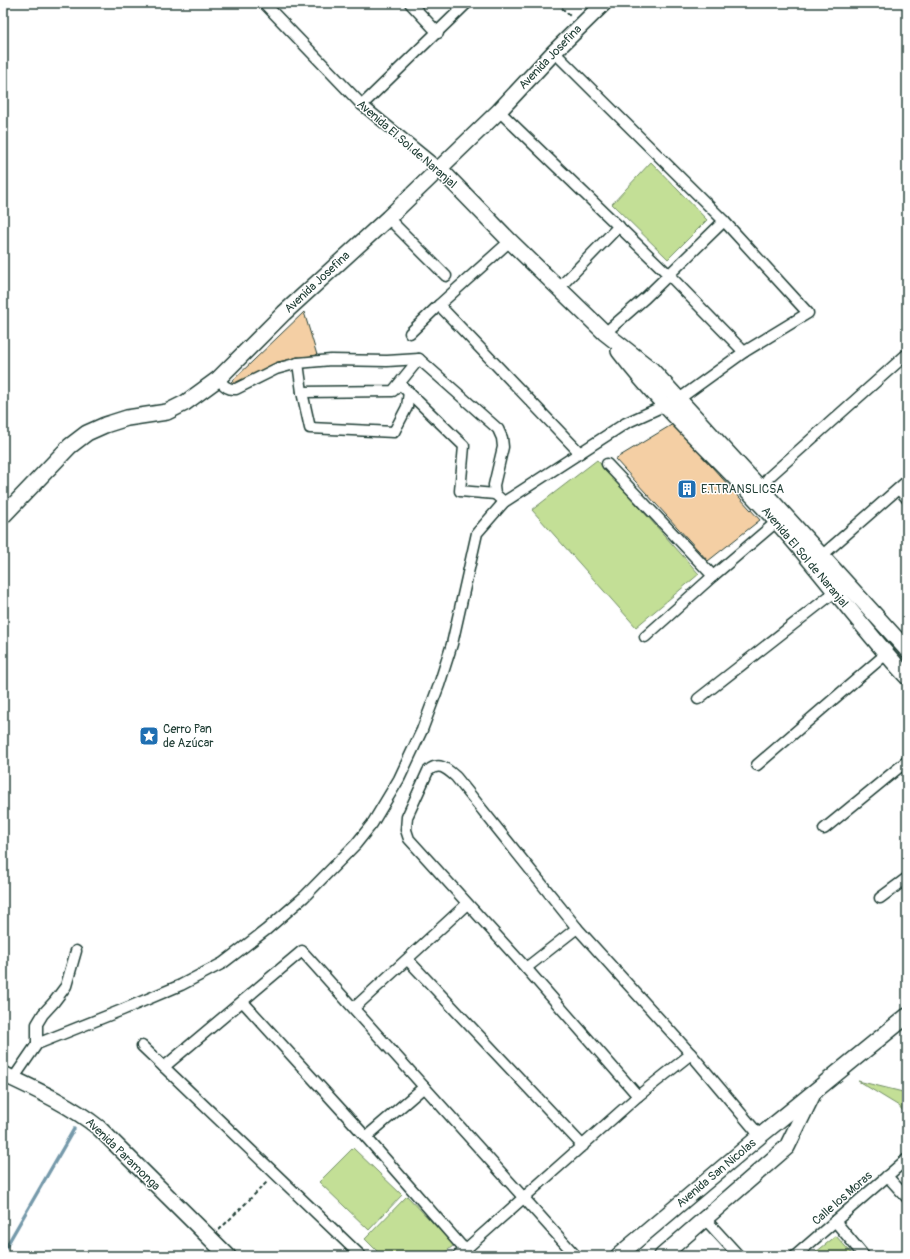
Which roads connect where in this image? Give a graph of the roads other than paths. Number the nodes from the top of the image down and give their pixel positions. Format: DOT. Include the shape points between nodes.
graph roads {
  1 [pos="264,3"];
  2 [pos="410,3"];
  3 [pos="467,3"];
  4 [pos="604,3"];
  5 [pos="438,32"];
  6 [pos="554,52"];
  7 [pos="362,105"];
  8 [pos="499,111"];
  9 [pos="438,168"];
  10 [pos="388,218"];
  11 [pos="724,221"];
  12 [pos="619,226"];
  13 [pos="510,241"];
  14 [pos="669,275"];
  15 [pos="446,276"];
  16 [pos="559,288"];
  17 [pos="439,305"];
  18 [pos="410,333"];
  19 [pos="605,333"];
  20 [pos="744,352"];
  21 [pos="907,354"];
  22 [pos="419,359"];
  23 [pos="298,363"];
  24 [pos="218,379"];
  25 [pos="400,384"];
  26 [pos="302,392"];
  27 [pos="409,392"];
  28 [pos="673,402"];
  29 [pos="580,452"];
  30 [pos="607,464"];
  31 [pos="907,481"];
  32 [pos="899,489"];
  33 [pos="758,493"];
  34 [pos="495,494"];
  35 [pos="907,499"];
  36 [pos="504,502"];
  37 [pos="3,516"];
  38 [pos="780,518"];
  39 [pos="818,559"];
  40 [pos="713,576"];
  41 [pos="836,591"];
  42 [pos="644,638"];
  43 [pos="907,650"];
  44 [pos="886,654"];
  45 [pos="907,677"];
  46 [pos="698,699"];
  47 [pos="907,761"];
  48 [pos="757,765"];
  49 [pos="824,829"];
  50 [pos="907,878"];
  51 [pos="880,898"];
  52 [pos="467,904"];
  53 [pos="577,928"];
  54 [pos="76,951"];
  55 [pos="408,960"];
  56 [pos="526,968"];
  57 [pos="244,1002"];
  58 [pos="354,1008"];
  59 [pos="907,1016"];
  60 [pos="37,1044"];
  61 [pos="142,1046"];
  62 [pos="691,1054"];
  63 [pos="164,1067"];
  64 [pos="8,1076"];
  65 [pos="424,1087"];
  66 [pos="814,1091"];
  67 [pos="638,1096"];
  68 [pos="760,1136"];
  69 [pos="366,1137"];
  70 [pos="583,1146"];
  71 [pos="907,1159"];
  72 [pos="887,1176"];
  73 [pos="524,1198"];
  74 [pos="907,1198"];
  75 [pos="705,1219"];
  76 [pos="835,1221"];
  77 [pos="462,1253"];
  78 [pos="228,1256"];
  79 [pos="362,1256"];
  80 [pos="576,1256"];
  81 [pos="618,1256"];
  82 [pos="662,1256"];
  83 [pos="739,1256"];
  84 [pos="795,1256"];
  85 [pos="864,1256"];
  1 -- 7 [label="street, Avenida El Sol de Naranjal"];
  2 -- 5 [label="street"];
  3 -- 5 [label="street"];
  4 -- 6 [label="street, Avenida Josefina"];
  5 -- 7 [label="street"];
  6 -- 8 [label="street, Avenida Josefina"];
  6 -- 11 [label="street"];
  7 -- 9 [label="street, Avenida El Sol de Naranjal"];
  8 -- 9 [label="street, Avenida Josefina"];
  8 -- 12 [label="street"];
  9 -- 10 [label="street, Avenida Josefina"];
  9 -- 13 [label="street, Avenida El Sol de Naranjal"];
  10 -- 15 [label="street"];
  10 -- 24 [label="street, Avenida Josefina" via="284,313"];
  11 -- 14 [label="street"];
  11 -- 20 [label="street" via="808,313"];
  12 -- 14 [label="street"];
  12 -- 16 [label="street"];
  13 -- 16 [label="street, Avenida El Sol de Naranjal"];
  13 -- 17 [label="street"];
  14 -- 19 [label="street"];
  14 -- 20 [label="street"];
  16 -- 19 [label="street, Avenida El Sol de Naranjal"];
  17 -- 18 [label="street"];
  17 -- 29 [label="street"];
  19 -- 28 [label="street, Avenida El Sol de Naranjal" via="652,370"];
  20 -- 28 [label="street"];
  21 -- 33 [label="street" via="770,477"];
  22 -- 23 [label="street"];
  22 -- 25 [label="street"];
  22 -- 34 [label="street" via="498,429 503,447 494,485"];
  23 -- 24 [label="street" via="276,370 236,389 226,388"];
  23 -- 26 [label="street"];
  24 -- 37 [label="street, Avenida Josefina" via="185,403 167,412 127,418 87,433 70,446"];
  25 -- 26 [label="street" via="393,391"];
  25 -- 27 [label="street"];
  26 -- 27 [label="street" via="310,428 394,432 407,407"];
  27 -- 34 [label="street" via="464,446 460,491"];
  28 -- 29 [label="street" via="626,423"];
  28 -- 33 [label="street, Avenida El Sol de Naranjal"];
  29 -- 36 [label="street"];
  30 -- 40 [label="street"];
  31 -- 32 [label="street"];
  32 -- 35 [label="street"];
  32 -- 39 [label="street"];
  33 -- 38 [label="street, Avenida El Sol de Naranjal"];
  34 -- 36 [label="street"];
  36 -- 60 [label="street" via="477,533 452,644 422,730 399,779 372,824 356,844 304,897 223,963 181,985"];
  38 -- 39 [label="street, Avenida El Sol de Naranjal"];
  38 -- 40 [label="street"];
  39 -- 41 [label="street, Avenida El Sol de Naranjal"];
  39 -- 43 [label="street, Avenida El Sol de Naranjal"];
  40 -- 42 [label="street"];
  41 -- 44 [label="street, Avenida El Sol de Naranjal"];
  41 -- 46 [label="street"];
  44 -- 45 [label="street, Avenida El Sol de Naranjal"];
  44 -- 48 [label="street"];
  47 -- 49 [label="street"];
  50 -- 51 [label="street"];
  52 -- 53 [label="street" via="409,839 406,830 407,817 413,801 428,771 433,767 448,769 456,777"];
  52 -- 55 [label="street"];
  52 -- 56 [label="street"];
  53 -- 56 [label="street"];
  53 -- 62 [label="street"];
  54 -- 60 [label="street" via="66,986 37,1024"];
  55 -- 58 [label="street"];
  55 -- 70 [label="street"];
  56 -- 67 [label="street"];
  57 -- 58 [label="street" via="302,951"];
  57 -- 63 [label="street"];
  57 -- 69 [label="street"];
  58 -- 65 [label="street"];
  59 -- 66 [label="street, Avenida San Nicolas"];
  60 -- 64 [label="street"];
  61 -- 63 [label="street"];
  62 -- 67 [label="street"];
  62 -- 68 [label="street"];
  63 -- 79 [label="street"];
  64 -- 78 [label="street, Avenida Paramonga" via="63,1103 90,1121"];
  65 -- 69 [label="street"];
  65 -- 73 [label="street"];
  66 -- 68 [label="street, Avenida San Nicolas"];
  66 -- 75 [label="street, Avenida San Nicolas" via="788,1146"];
  67 -- 70 [label="street"];
  68 -- 81 [label="street, Avenida San Nicolas"];
  69 -- 77 [label="street"];
  70 -- 73 [label="street"];
  71 -- 72 [label="street, Calle los Moras"];
  72 -- 74 [label="street"];
  72 -- 76 [label="street, Calle los Moras"];
  73 -- 77 [label="street"];
  73 -- 80 [label="street"];
  75 -- 82 [label="street, Avenida San Nicolas"];
  75 -- 83 [label="street"];
  76 -- 84 [label="street, Calle los Moras"];
  76 -- 85 [label="street"];
}
